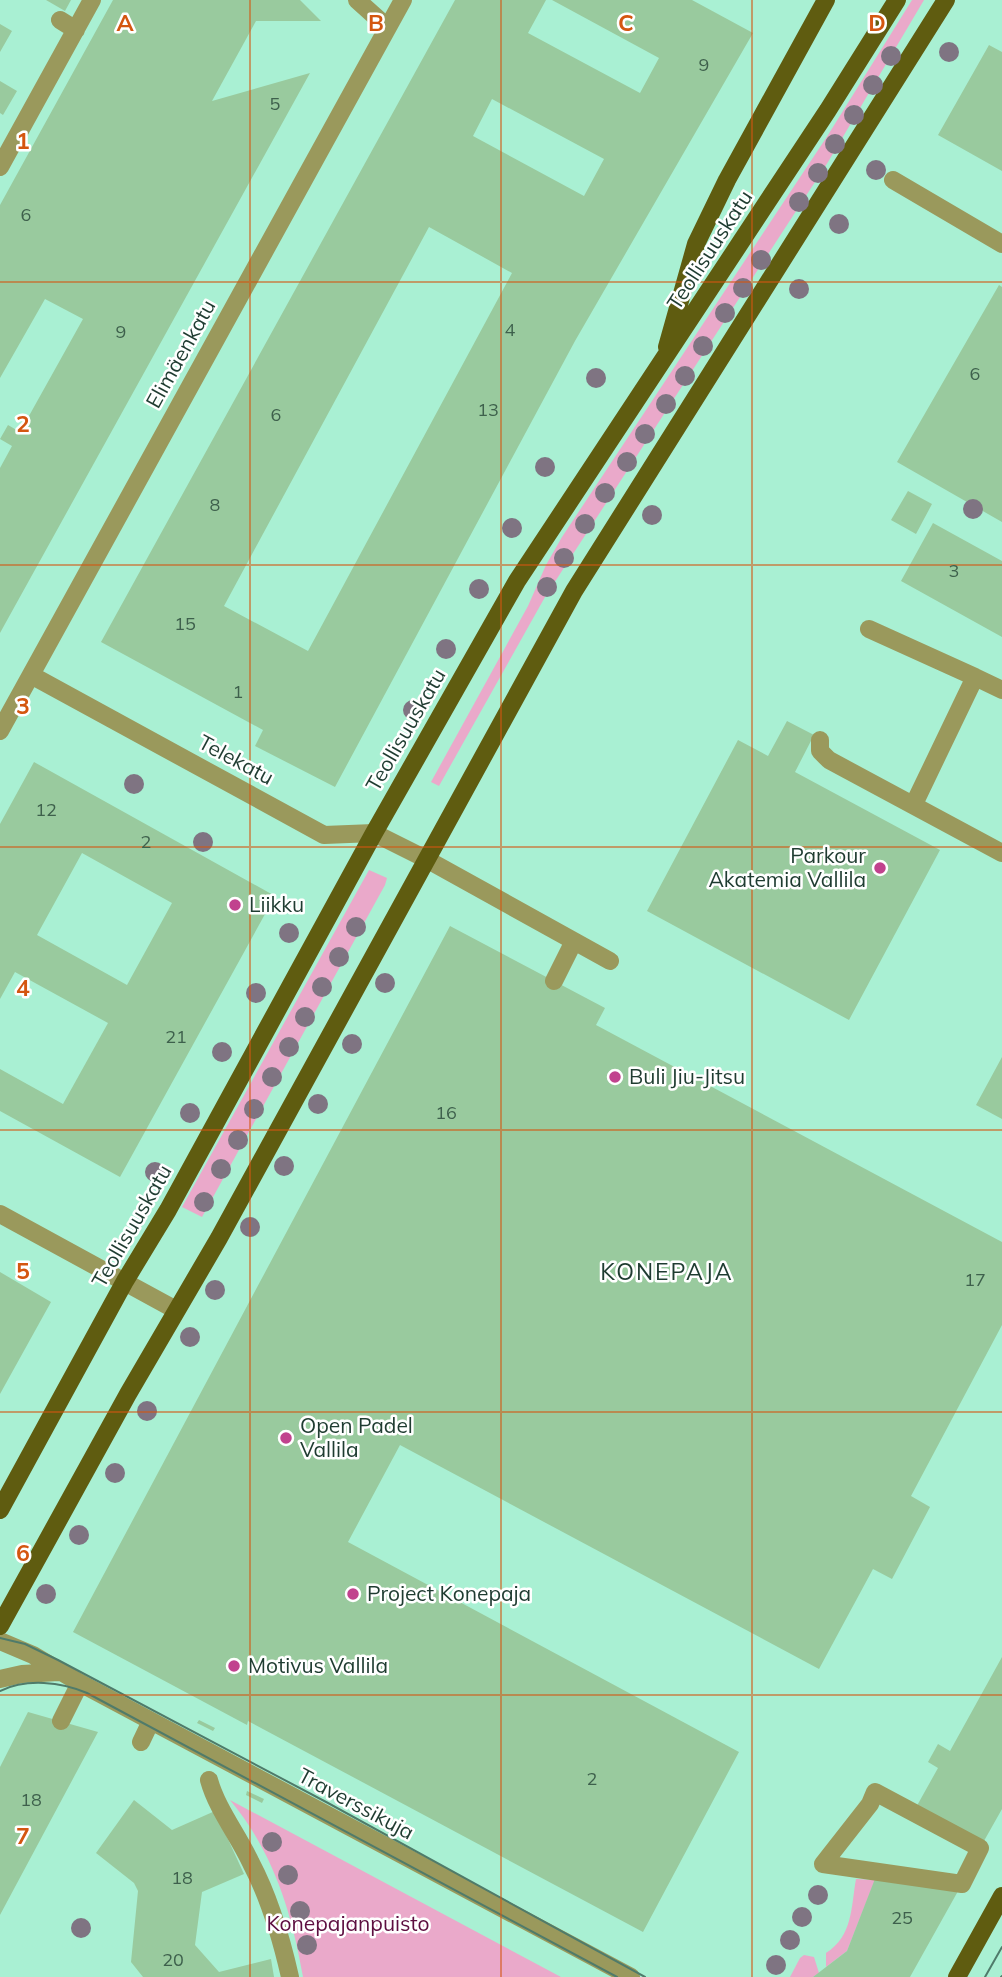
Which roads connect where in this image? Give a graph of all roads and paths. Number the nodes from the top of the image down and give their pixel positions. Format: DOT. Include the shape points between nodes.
graph roads {
  1 [pos="92,0"];
  2 [pos="357,0"];
  3 [pos="403,0"];
  4 [pos="826,0"];
  5 [pos="897,0"];
  6 [pos="946,0"];
  7 [pos="60,20"];
  8 [pos="387,27"];
  9 [pos="76,30"];
  10 [pos="0,167"];
  11 [pos="893,180"];
  12 [pos="1002,244"];
  13 [pos="662,363"];
  14 [pos="869,629"];
  15 [pos="31,675"];
  16 [pos="975,677"];
  17 [pos="1002,690"];
  18 [pos="0,731"];
  19 [pos="820,740"];
  20 [pos="914,804"];
  21 [pos="374,833"];
  22 [pos="1002,853"];
  23 [pos="426,859"];
  24 [pos="574,941"];
  25 [pos="610,961"];
  26 [pos="554,981"];
  27 [pos="0,1214"];
  28 [pos="125,1282"];
  29 [pos="176,1310"];
  30 [pos="0,1510"];
  31 [pos="0,1626"];
  32 [pos="0,1641"];
  33 [pos="59,1672"];
  34 [pos="0,1679"];
  35 [pos="80,1683"];
  36 [pos="61,1721"];
  37 [pos="151,1721"];
  38 [pos="141,1742"];
  39 [pos="209,1780"];
  40 [pos="878,1871"];
  41 [pos="1002,1896"];
  42 [pos="290,1977"];
  43 [pos="631,1977"];
  44 [pos="957,1977"];
  1 -- 9 [label="street"];
  2 -- 8 [label="street"];
  3 -- 8 [label="street, Elimäenkatu"];
  4 -- 13 [label="main road" via="696,244"];
  5 -- 13 [label="main road, Teollisuuskatu"];
  6 -- 23 [label="main road" via="574,591"];
  7 -- 9 [label="street"];
  8 -- 15 [label="street, Elimäenkatu"];
  9 -- 10 [label="street"];
  11 -- 12 [label="street"];
  13 -- 21 [label="main road, Teollisuuskatu" via="517,580"];
  14 -- 16 [label="street"];
  15 -- 18 [label="street, Elimäenkatu"];
  15 -- 21 [label="street, Telekatu" via="324,835"];
  16 -- 17 [label="street"];
  16 -- 20 [label="street"];
  19 -- 20 [label="street" via="820,751 829,760"];
  20 -- 22 [label="street"];
  21 -- 23 [label="street, Telekatu"];
  21 -- 28 [label="main road, Teollisuuskatu"];
  23 -- 24 [label="street, Telekatu"];
  23 -- 29 [label="main road"];
  24 -- 25 [label="street, Telekatu"];
  24 -- 26 [label="street"];
  27 -- 28 [label="street"];
  28 -- 29 [label="street"];
  28 -- 30 [label="main road, Teollisuuskatu"];
  29 -- 31 [label="main road"];
  32 -- 33 [label="street, Traverssikuja" via="33,1654"];
  33 -- 34 [label="street"];
  33 -- 35 [label="street, Traverssikuja"];
  35 -- 36 [label="street"];
  35 -- 37 [label="street, Traverssikuja"];
  37 -- 38 [label="street"];
  37 -- 43 [label="street, Traverssikuja"];
  39 -- 42 [label="street" via="267,1898"];
  40 -- 40 [label="street" via="823,1864 875,1792 980,1848 962,1884"];
  41 -- 44 [label="main road"];
}
